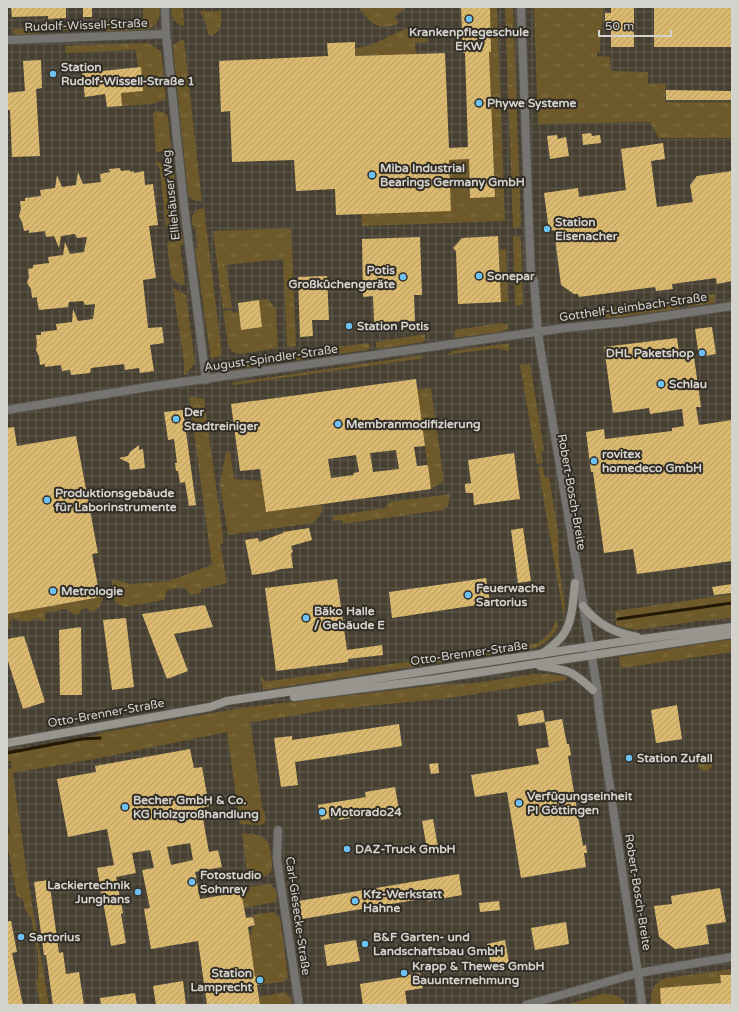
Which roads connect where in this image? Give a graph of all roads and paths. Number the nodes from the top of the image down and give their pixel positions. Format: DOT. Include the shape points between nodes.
graph roads {
  1 [pos="165,7"];
  2 [pos="521,7"];
  3 [pos="166,34"];
  4 [pos="7,40"];
  5 [pos="732,306"];
  6 [pos="536,332"];
  7 [pos="206,380"];
  8 [pos="7,410"];
  9 [pos="575,583"];
  10 [pos="583,606"];
  11 [pos="732,627"];
  12 [pos="732,634"];
  13 [pos="644,639"];
  14 [pos="588,647"];
  15 [pos="541,655"];
  16 [pos="590,656"];
  17 [pos="529,665"];
  18 [pos="593,690"];
  19 [pos="210,706"];
  20 [pos="599,711"];
  21 [pos="7,743"];
  22 [pos="278,830"];
  23 [pos="732,957"];
  24 [pos="638,973"];
  25 [pos="299,1005"];
  26 [pos="526,1005"];
  27 [pos="642,1005"];
  1 -- 3 [label="street, Elliehäuser Weg"];
  2 -- 6 [label="street, Robert-Bosch-Breite"];
  3 -- 4 [label="street, Rudolf-Wissell-Straße"];
  3 -- 7 [label="street, Elliehäuser Weg"];
  5 -- 6 [label="street, Gotthelf-Leimbach-Straße"];
  6 -- 7 [label="street, August-Spindler-Straße"];
  6 -- 9 [label="street, Robert-Bosch-Breite" via="537,361"];
  6 -- 10 [label="street, Robert-Bosch-Breite"];
  7 -- 8 [label="street, August-Spindler-Straße"];
  9 -- 14 [label="street, Robert-Bosch-Breite"];
  9 -- 15 [label="main road" via="571,614 565,633"];
  10 -- 13 [label="main road" via="608,628"];
  10 -- 14 [label="street, Robert-Bosch-Breite"];
  11 -- 13 [label="main road, Otto-Brenner-Straße"];
  12 -- 16 [label="main road, Otto-Brenner-Straße"];
  13 -- 14 [label="main road, Otto-Brenner-Straße"];
  14 -- 15 [label="main road, Otto-Brenner-Straße"];
  14 -- 16 [label="street, Robert-Bosch-Breite"];
  15 -- 19 [label="main road, Otto-Brenner-Straße" via="228,701"];
  16 -- 17 [label="main road, Otto-Brenner-Straße"];
  16 -- 18 [label="street, Robert-Bosch-Breite"];
  16 -- 20 [label="street, Robert-Bosch-Breite"];
  17 -- 18 [label="main road" via="569,671"];
  17 -- 19 [label="main road, Otto-Brenner-Straße" via="228,706"];
  18 -- 20 [label="street, Robert-Bosch-Breite"];
  19 -- 21 [label="main road, Otto-Brenner-Straße"];
  20 -- 24 [label="street, Robert-Bosch-Breite"];
  22 -- 25 [label="street, Carl-Giesecke-Straße" via="277,859"];
  23 -- 24 [label="street"];
  24 -- 26 [label="street"];
  24 -- 27 [label="street, Robert-Bosch-Breite"];
}
